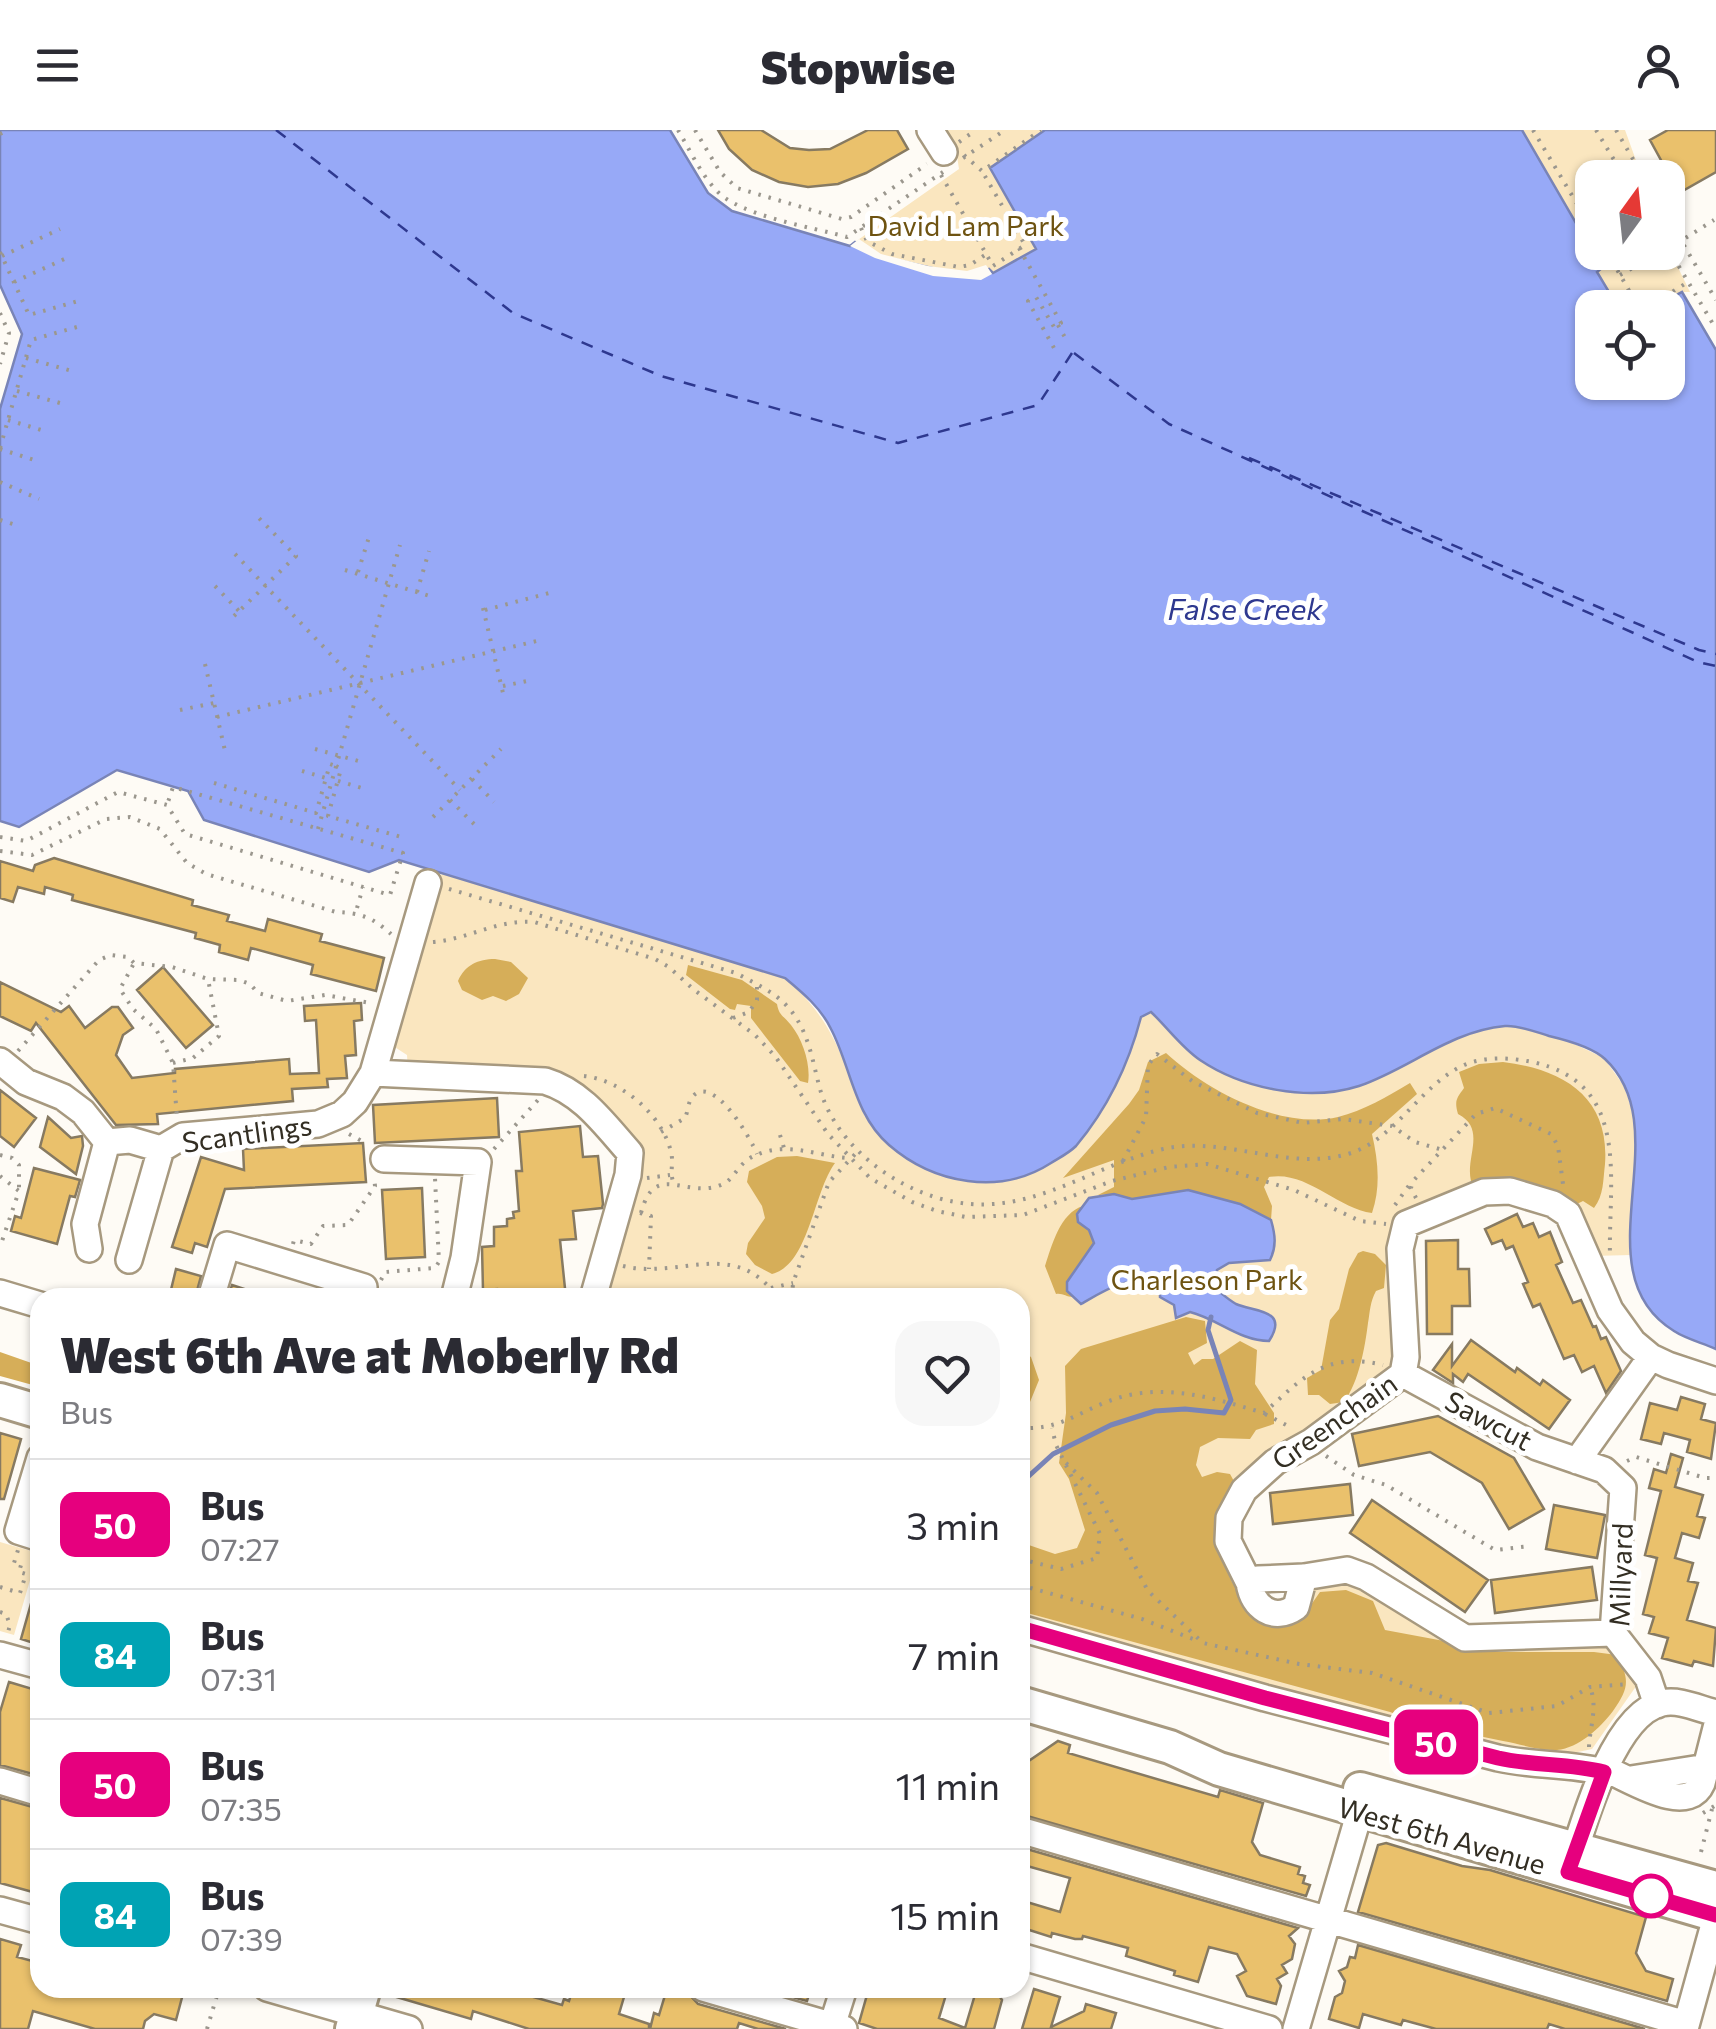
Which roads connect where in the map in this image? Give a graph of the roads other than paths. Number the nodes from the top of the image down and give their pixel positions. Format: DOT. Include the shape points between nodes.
graph roads {
  1 [pos="428,883"];
  2 [pos="2,1064"];
  3 [pos="374,1073"];
  4 [pos="107,1142"];
  5 [pos="172,1143"];
  6 [pos="376,1157"];
  7 [pos="89,1248"];
  8 [pos="129,1260"];
  9 [pos="364,1287"];
  10 [pos="215,1288"];
  11 [pos="456,1288"];
  12 [pos="596,1288"];
  13 [pos="0,1293"];
  14 [pos="30,1303"];
  15 [pos="1651,1358"];
  16 [pos="1404,1374"];
  17 [pos="1716,1381"];
  18 [pos="0,1400"];
  19 [pos="30,1409"];
  20 [pos="1578,1461"];
  21 [pos="1304,1576"];
  22 [pos="1248,1583"];
  23 [pos="1030,1631"];
  24 [pos="1613,1634"];
  25 [pos="3,1645"];
  26 [pos="30,1660"];
  27 [pos="1657,1704"];
  28 [pos="1030,1706"];
  29 [pos="1716,1713"];
  30 [pos="1716,1728"];
  31 [pos="1170,1747"];
  32 [pos="1605,1771"];
  33 [pos="0,1781"];
  34 [pos="30,1790"];
  35 [pos="1360,1811"];
  36 [pos="1030,1833"];
  37 [pos="1572,1860"];
  38 [pos="1716,1888"];
  39 [pos="0,1910"];
  40 [pos="1716,1916"];
  41 [pos="30,1918"];
  42 [pos="1328,1919"];
  43 [pos="1030,1959"];
  44 [pos="308,1998"];
  45 [pos="736,1998"];
  46 [pos="842,1998"];
  47 [pos="357,2010"];
  48 [pos="1686,2027"];
  49 [pos="836,2028"];
  50 [pos="409,2029"];
  51 [pos="1270,2029"];
  52 [pos="1296,2029"];
  1 -- 3 [label="street"];
  2 -- 4 [label="street" via="73,1104"];
  3 -- 5 [label="street, Scantlings" via="355,1102 329,1121"];
  3 -- 12 [label="street" via="553,1084 585,1103 630,1153 630,1211"];
  4 -- 5 [label="street, Scantlings"];
  4 -- 7 [label="street" via="85,1224"];
  5 -- 8 [label="street"];
  6 -- 11 [label="street" via="478,1162"];
  9 -- 10 [label="street" via="227,1245"];
  13 -- 14 [label="street"];
  15 -- 16 [label="street, Greenchain" via="1610,1310 1568,1214 1538,1198 1498,1191 1408,1218 1400,1249"];
  15 -- 17 [label="street"];
  15 -- 20 [label="street"];
  16 -- 20 [label="street, Sawcut" via="1537,1447"];
  16 -- 22 [label="street, Greenchain" via="1258,1475 1235,1504 1228,1541"];
  18 -- 19 [label="main road"];
  20 -- 24 [label="street, Millyard" via="1604,1470 1623,1488"];
  21 -- 22 [label="street"];
  21 -- 22 [label="street" via="1296,1607 1284,1614 1259,1606"];
  21 -- 24 [label="street" via="1357,1572 1464,1638"];
  23 -- 32 [label="street" via="1498,1758"];
  24 -- 27 [label="street, Millyard" via="1648,1678"];
  25 -- 26 [label="street"];
  27 -- 29 [label="street"];
  27 -- 32 [label="street" via="1638,1716"];
  28 -- 31 [label="main road, West 6th Avenue"];
  30 -- 32 [label="street" via="1706,1767 1631,1779"];
  31 -- 35 [label="main road, West 6th Avenue" via="1218,1769"];
  31 -- 37 [label="main road, West 6th Avenue" via="1223,1754 1456,1813"];
  32 -- 37 [label="street"];
  33 -- 34 [label="street"];
  35 -- 37 [label="main road, West 6th Avenue"];
  35 -- 42 [label="street"];
  36 -- 42 [label="street"];
  37 -- 38 [label="main road, West 6th Avenue"];
  37 -- 40 [label="main road, West 6th Avenue"];
  39 -- 41 [label="street"];
  40 -- 48 [label="street"];
  42 -- 48 [label="street"];
  42 -- 52 [label="street"];
  43 -- 51 [label="street"];
  44 -- 47 [label="street"];
  45 -- 49 [label="street"];
  46 -- 49 [label="street"];
  47 -- 50 [label="street"];
}
